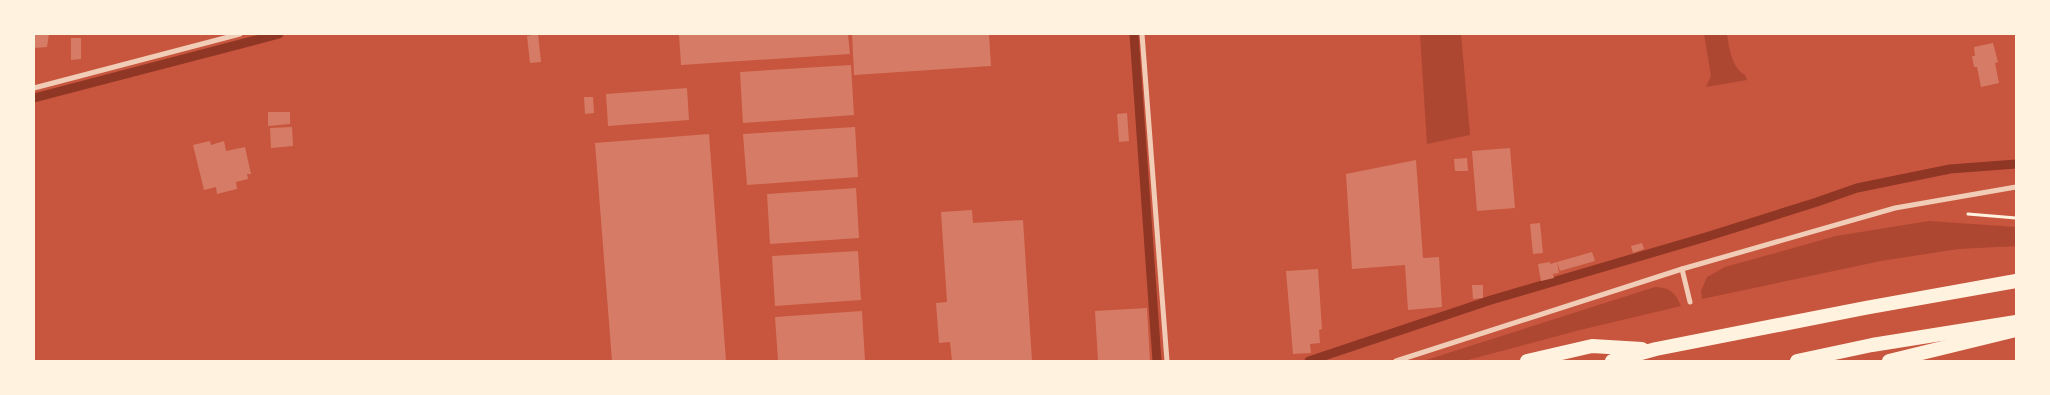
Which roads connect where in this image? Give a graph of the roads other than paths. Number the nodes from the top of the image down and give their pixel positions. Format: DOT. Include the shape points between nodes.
graph roads {
  1 [pos="240,34"];
  2 [pos="1142,34"];
  3 [pos="34,88"];
  4 [pos="2016,187"];
  5 [pos="1682,268"];
  6 [pos="2016,281"];
  7 [pos="1690,302"];
  8 [pos="2016,322"];
  9 [pos="2016,330"];
  10 [pos="1656,349"];
  11 [pos="1168,361"];
  12 [pos="1396,361"];
  13 [pos="1528,361"];
  14 [pos="1612,361"];
  15 [pos="1797,361"];
  16 [pos="1889,361"];
  1 -- 3 [label="street"];
  2 -- 11 [label="street"];
  4 -- 5 [label="street" via="1895,208"];
  5 -- 7 [label="street"];
  5 -- 12 [label="street"];
  6 -- 10 [label="highway"];
  8 -- 15 [label="highway" via="1872,345"];
  9 -- 16 [label="highway"];
  10 -- 13 [label="highway" via="1592,346"];
  10 -- 14 [label="highway"];
}
